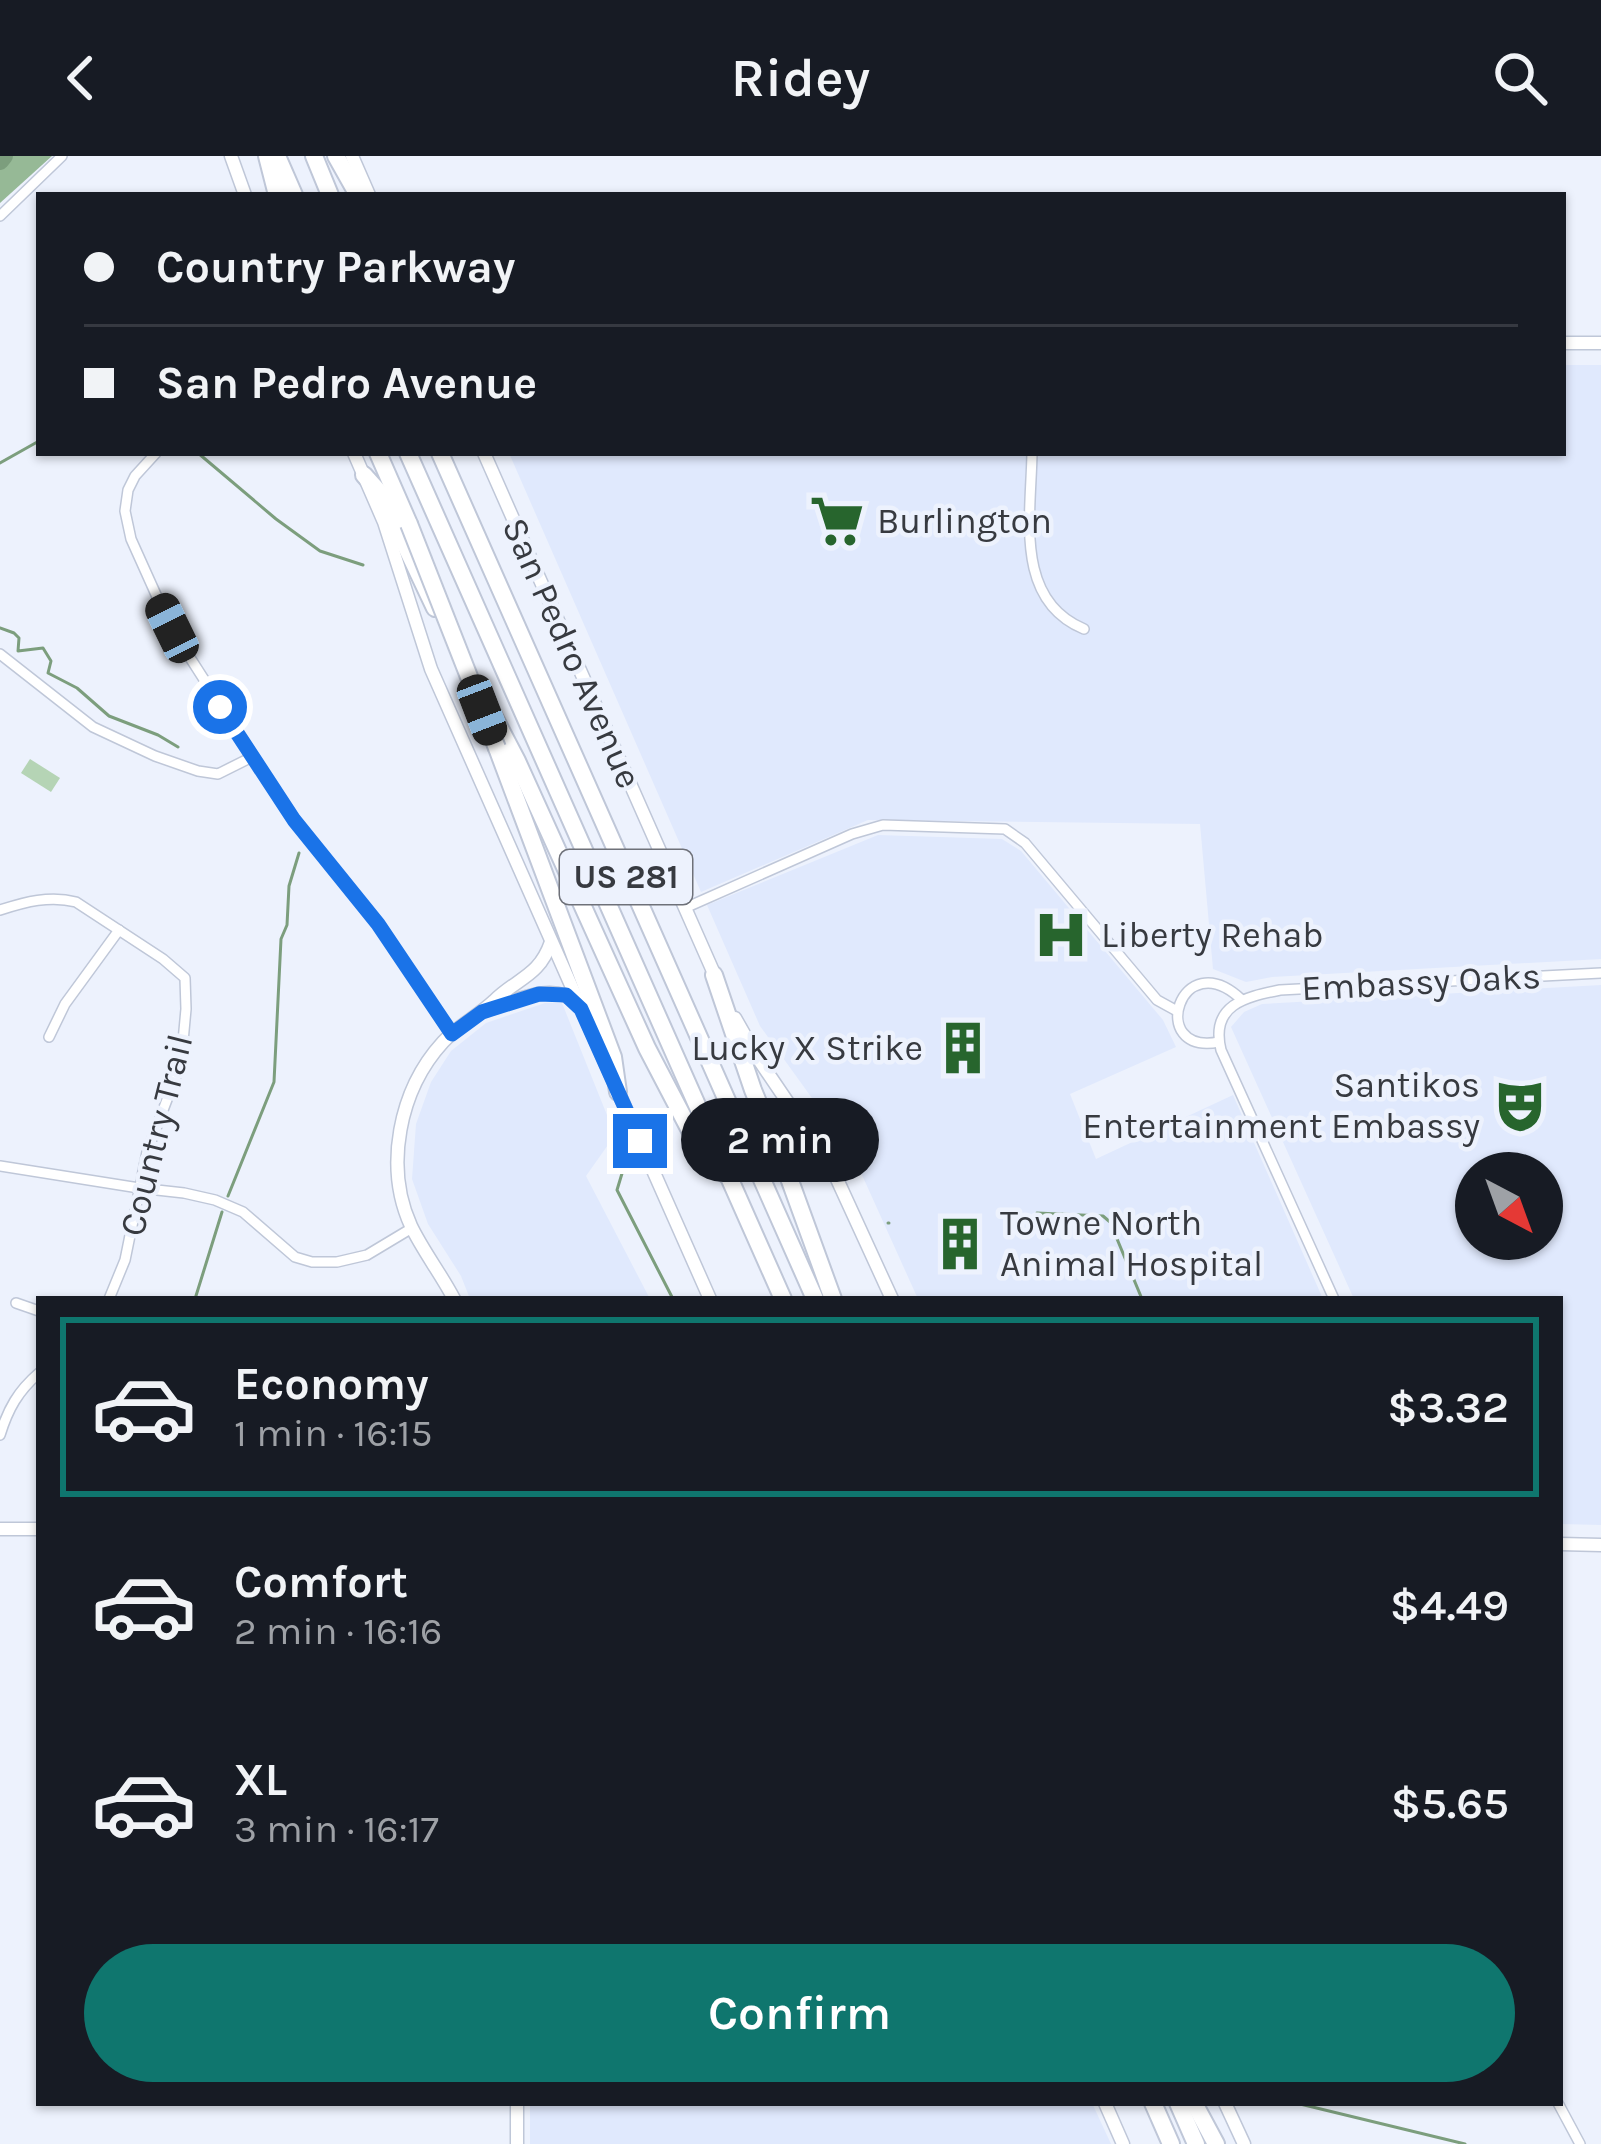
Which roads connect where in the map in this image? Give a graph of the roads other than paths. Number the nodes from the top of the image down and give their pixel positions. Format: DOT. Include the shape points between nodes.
graph roads {
  1 [pos="62,156"];
  2 [pos="231,156"];
  3 [pos="267,156"];
  4 [pos="277,156"];
  5 [pos="314,156"];
  6 [pos="336,156"];
  7 [pos="352,156"];
  8 [pos="244,192"];
  9 [pos="276,192"];
  10 [pos="293,192"];
  11 [pos="329,192"];
  12 [pos="356,192"];
  13 [pos="368,192"];
  14 [pos="0,216"];
  15 [pos="1601,343"];
  16 [pos="1566,344"];
  17 [pos="153,456"];
  18 [pos="355,456"];
  19 [pos="379,456"];
  20 [pos="409,456"];
  21 [pos="441,456"];
  22 [pos="485,456"];
  23 [pos="1032,456"];
  24 [pos="364,475"];
  25 [pos="1084,628"];
  26 [pos="0,654"];
  27 [pos="252,757"];
  28 [pos="685,908"];
  29 [pos="0,910"];
  30 [pos="119,929"];
  31 [pos="551,941"];
  32 [pos="1601,973"];
  33 [pos="714,975"];
  34 [pos="1242,1000"];
  35 [pos="581,1009"];
  36 [pos="1177,1011"];
  37 [pos="482,1012"];
  38 [pos="452,1034"];
  39 [pos="49,1037"];
  40 [pos="1219,1042"];
  41 [pos="618,1092"];
  42 [pos="0,1166"];
  43 [pos="728,1176"];
  44 [pos="140,1189"];
  45 [pos="412,1228"];
  46 [pos="111,1296"];
  47 [pos="452,1296"];
  48 [pos="709,1296"];
  49 [pos="782,1296"];
  50 [pos="814,1296"];
  51 [pos="832,1296"];
  52 [pos="891,1296"];
  53 [pos="1333,1296"];
  54 [pos="16,1303"];
  55 [pos="36,1310"];
  56 [pos="36,1375"];
  57 [pos="0,1436"];
  58 [pos="0,1528"];
  59 [pos="36,1529"];
  60 [pos="1563,1544"];
  61 [pos="1601,1545"];
  62 [pos="517,2106"];
  63 [pos="1107,2106"];
  64 [pos="1154,2106"];
  65 [pos="1179,2106"];
  66 [pos="1196,2106"];
  67 [pos="1227,2106"];
  68 [pos="1560,2106"];
  69 [pos="517,2144"];
  70 [pos="1124,2144"];
  71 [pos="1171,2144"];
  72 [pos="1196,2144"];
  73 [pos="1216,2144"];
  74 [pos="1244,2144"];
  75 [pos="1580,2144"];
  1 -- 14 [label="street"];
  2 -- 8 [label="main road"];
  3 -- 9 [label="highway"];
  4 -- 10 [label="highway"];
  5 -- 11 [label="highway"];
  6 -- 12 [label="highway"];
  7 -- 13 [label="main road"];
  15 -- 16 [label="main road"];
  17 -- 27 [label="street" via="128,490 127,525 172,628"];
  18 -- 24 [label="main road"];
  19 -- 41 [label="highway, bridge" via="613,1057"];
  20 -- 43 [label="highway, US 281"];
  21 -- 50 [label="highway, US 281"];
  22 -- 28 [label="main road, San Pedro Avenue"];
  23 -- 25 [label="street" via="1038,586 1064,620"];
  24 -- 31 [label="main road" via="431,669"];
  24 -- 43 [label="highway" via="512,749 647,1048 705,1159"];
  26 -- 27 [label="street" via="93,727 155,756 218,774"];
  27 -- 38 [label="street"];
  28 -- 33 [label="main road, San Pedro Avenue"];
  28 -- 36 [label="street" via="883,825 1005,829 1157,1000"];
  29 -- 30 [label="street" via="64,899"];
  30 -- 39 [label="street"];
  30 -- 44 [label="street, Country Trail" via="185,978 181,1063"];
  31 -- 35 [label="main road"];
  31 -- 37 [label="main road" via="536,971"];
  32 -- 34 [label="street, Embassy Oaks" via="1280,990"];
  33 -- 51 [label="highway"];
  33 -- 52 [label="main road, San Pedro Avenue" via="748,1044 831,1166"];
  34 -- 36 [label="street, Embassy Oaks" via="1205,983 1180,998"];
  34 -- 40 [label="street" via="1223,1016"];
  35 -- 37 [label="main road" via="568,995 550,993"];
  35 -- 41 [label="main road"];
  36 -- 40 [label="street" via="1189,1039"];
  37 -- 38 [label="main road"];
  38 -- 45 [label="main road" via="419,1074 401,1126 399,1178"];
  40 -- 53 [label="street"];
  41 -- 48 [label="main road"];
  42 -- 44 [label="street"];
  43 -- 49 [label="highway, US 281"];
  44 -- 45 [label="street" via="215,1200 312,1262 368,1256"];
  44 -- 46 [label="street, Country Trail"];
  45 -- 47 [label="main road"];
  54 -- 55 [label="street"];
  56 -- 57 [label="street"];
  58 -- 59 [label="main road"];
  60 -- 61 [label="main road"];
  62 -- 69 [label="main road"];
  63 -- 70 [label="main road"];
  64 -- 71 [label="highway"];
  65 -- 72 [label="highway"];
  66 -- 73 [label="highway"];
  67 -- 74 [label="main road"];
  68 -- 75 [label="street"];
}
